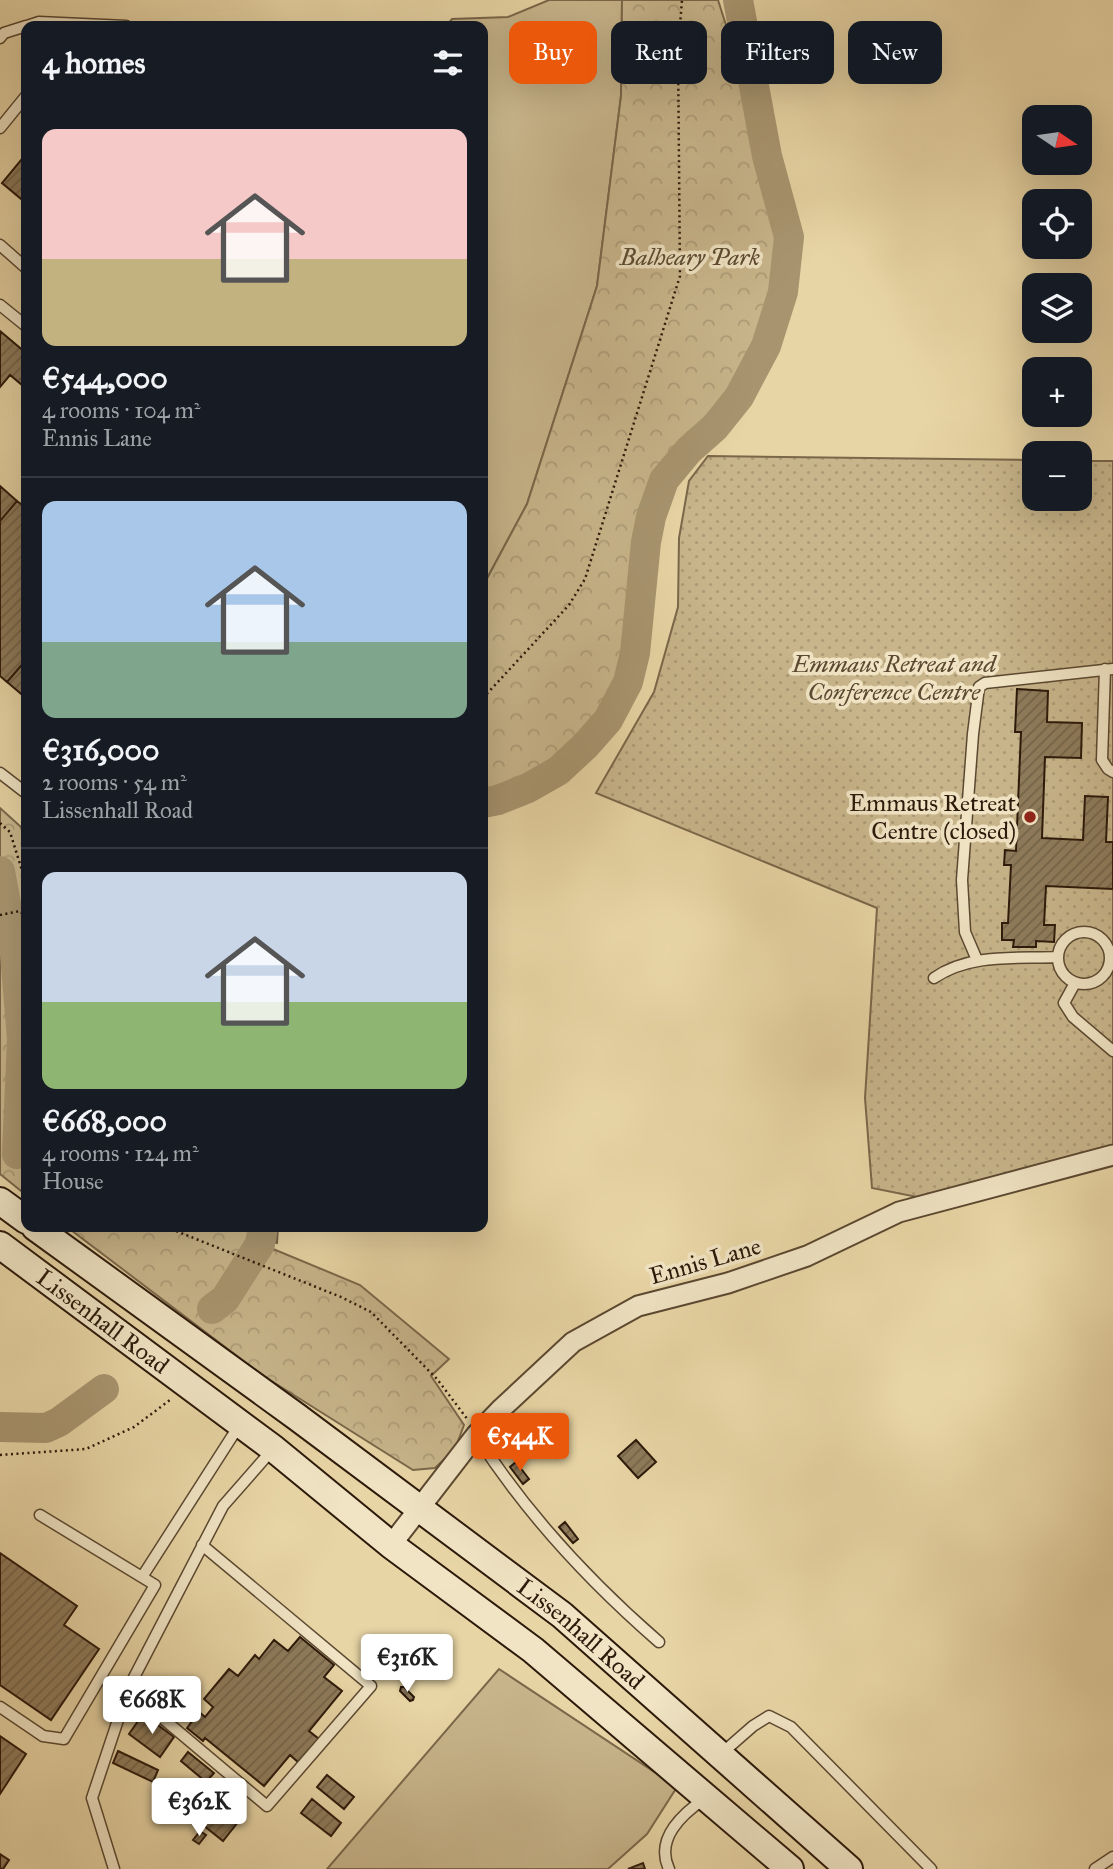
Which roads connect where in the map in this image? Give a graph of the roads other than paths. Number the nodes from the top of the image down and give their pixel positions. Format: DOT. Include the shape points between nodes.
graph roads {
  1 [pos="21,28"];
  2 [pos="0,38"];
  3 [pos="21,102"];
  4 [pos="0,128"];
  5 [pos="0,245"];
  6 [pos="21,264"];
  7 [pos="0,304"];
  8 [pos="21,322"];
  9 [pos="1109,669"];
  10 [pos="1113,772"];
  11 [pos="0,773"];
  12 [pos="21,789"];
  13 [pos="1058,957"];
  14 [pos="977,960"];
  15 [pos="934,978"];
  16 [pos="1075,983"];
  17 [pos="1113,1051"];
  18 [pos="1113,1155"];
  19 [pos="0,1201"];
  20 [pos="21,1216"];
  21 [pos="42,1232"];
  22 [pos="0,1245"];
  23 [pos="297,1417"];
  24 [pos="241,1424"];
  25 [pos="476,1435"];
  26 [pos="274,1449"];
  27 [pos="419,1510"];
  28 [pos="40,1515"];
  29 [pos="202,1545"];
  30 [pos="391,1545"];
  31 [pos="142,1577"];
  32 [pos="659,1642"];
  33 [pos="129,1688"];
  34 [pos="0,1707"];
  35 [pos="721,1755"];
  36 [pos="706,1797"];
  37 [pos="1113,1857"];
  38 [pos="114,1869"];
  39 [pos="668,1869"];
  40 [pos="790,1869"];
  41 [pos="849,1869"];
  42 [pos="931,1869"];
  43 [pos="1095,1869"];
  1 -- 2 [label="lane"];
  3 -- 4 [label="lane"];
  5 -- 6 [label="lane"];
  7 -- 8 [label="lane"];
  9 -- 10 [label="lane" via="1102,760"];
  9 -- 14 [label="lane" via="979,687 962,880 965,932"];
  11 -- 12 [label="lane"];
  13 -- 14 [label="lane"];
  13 -- 16 [label="lane" via="1062,972"];
  13 -- 16 [label="lane" via="1064,942 1077,933 1094,934 1106,944 1111,960 1105,975 1091,984"];
  14 -- 15 [label="lane" via="948,968"];
  16 -- 17 [label="lane" via="1064,1003 1073,1017"];
  18 -- 25 [label="street, Ennis Lane" via="900,1212 807,1256 638,1306 573,1342"];
  19 -- 20 [label="main road"];
  21 -- 23 [label="main road, Lissenhall Road"];
  22 -- 24 [label="main road, Lissenhall Road"];
  23 -- 26 [label="main road"];
  23 -- 27 [label="main road, Lissenhall Road"];
  24 -- 26 [label="main road, Lissenhall Road"];
  24 -- 31 [label="lane"];
  25 -- 27 [label="street, Ennis Lane"];
  25 -- 32 [label="lane" via="537,1518 613,1602"];
  26 -- 29 [label="lane" via="223,1506"];
  26 -- 30 [label="main road, Lissenhall Road"];
  27 -- 30 [label="street, Ennis Lane"];
  27 -- 35 [label="main road, Lissenhall Road" via="562,1615"];
  28 -- 31 [label="lane"];
  29 -- 33 [label="lane"];
  29 -- 33 [label="lane" via="371,1686 267,1806"];
  30 -- 36 [label="main road, Lissenhall Road" via="533,1650"];
  31 -- 34 [label="lane" via="155,1585 64,1739 43,1736"];
  33 -- 38 [label="lane" via="92,1798"];
  35 -- 41 [label="main road, Lissenhall Road"];
  35 -- 42 [label="lane" via="769,1716 791,1727"];
  36 -- 39 [label="lane" via="683,1813 667,1837 664,1859"];
  36 -- 40 [label="main road, Lissenhall Road"];
  37 -- 43 [label="lane"];
}
